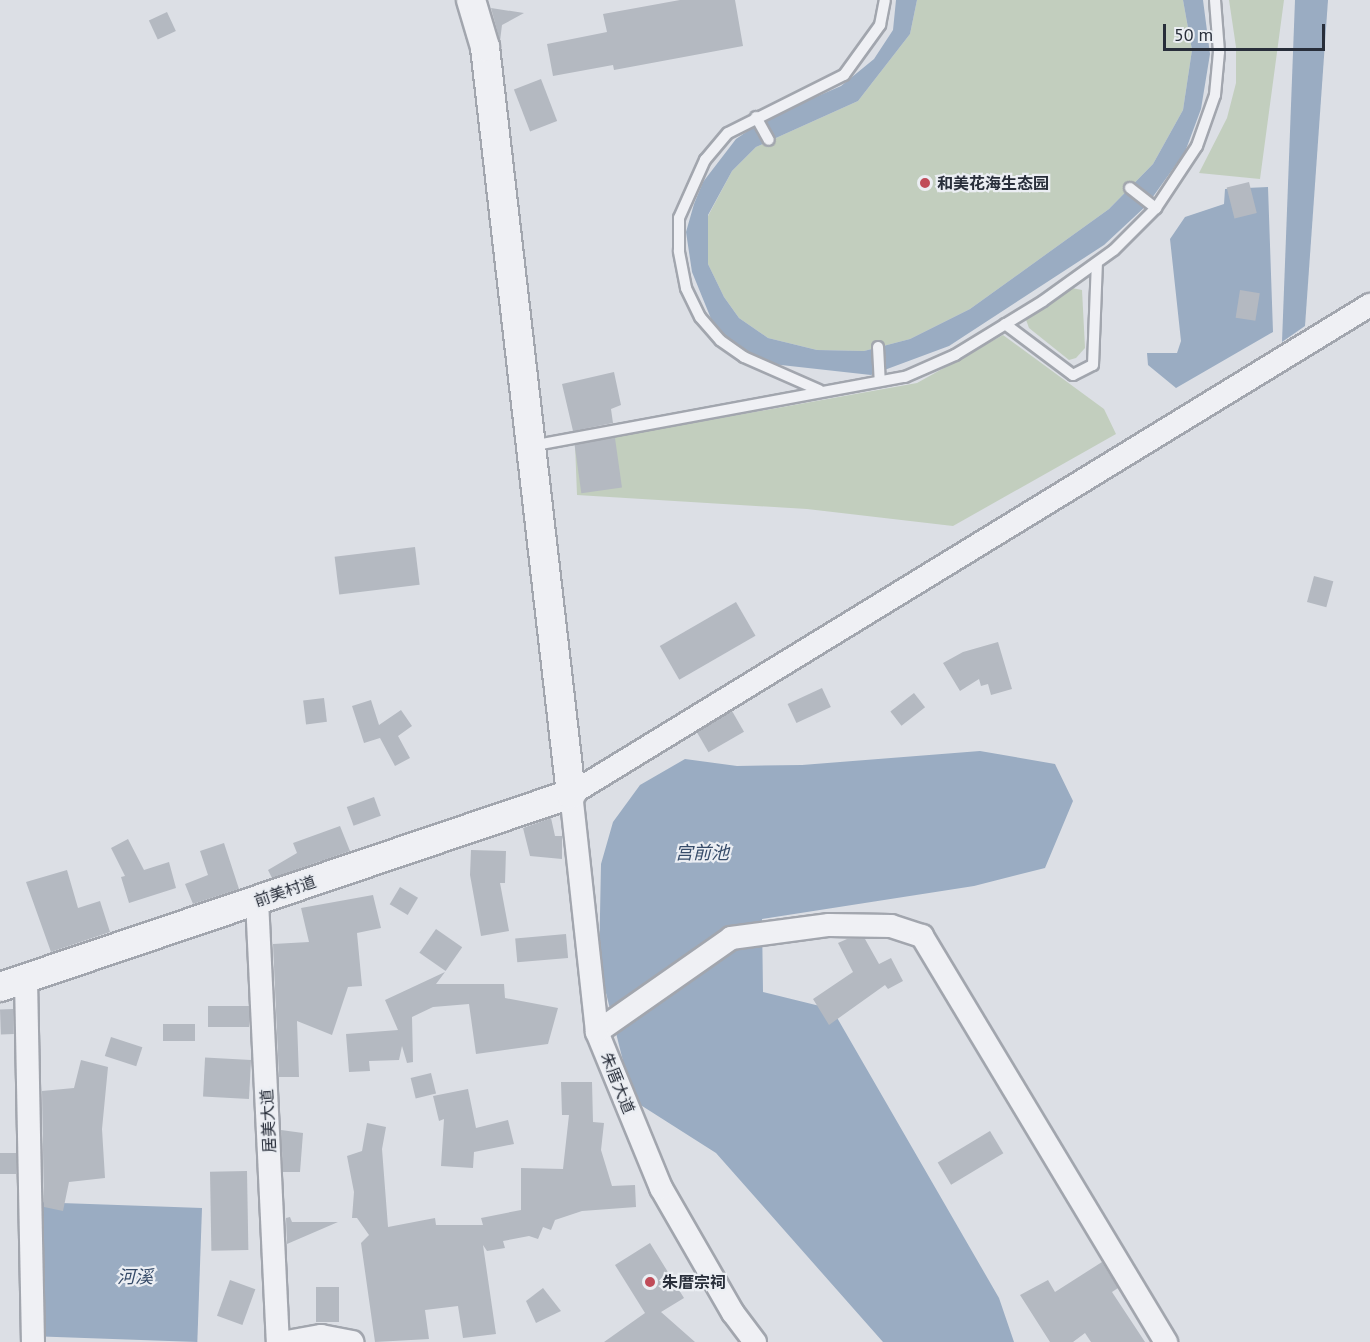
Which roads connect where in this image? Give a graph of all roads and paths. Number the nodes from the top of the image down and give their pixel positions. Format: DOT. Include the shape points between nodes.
graph roads {
  1 [pos="471,0"];
  2 [pos="885,0"];
  3 [pos="1215,0"];
  4 [pos="756,117"];
  5 [pos="769,140"];
  6 [pos="1130,188"];
  7 [pos="1156,208"];
  8 [pos="1097,263"];
  9 [pos="1370,305"];
  10 [pos="1005,324"];
  11 [pos="879,347"];
  12 [pos="880,380"];
  13 [pos="819,390"];
  14 [pos="531,446"];
  15 [pos="571,794"];
  16 [pos="257,900"];
  17 [pos="13,983"];
  18 [pos="597,1032"];
  19 [pos="33,1342"];
  20 [pos="278,1342"];
  21 [pos="287,1342"];
  22 [pos="352,1342"];
  23 [pos="755,1342"];
  24 [pos="1166,1342"];
  1 -- 14 [label="street" via="485,46"];
  2 -- 4 [label="lane" via="880,25 844,75"];
  3 -- 7 [label="lane" via="1219,52 1215,95 1197,146"];
  4 -- 5 [label="lane"];
  4 -- 13 [label="lane" via="728,132 705,160 688,192 679,218 686,288 700,317 720,340 744,357"];
  6 -- 7 [label="lane"];
  7 -- 8 [label="lane"];
  8 -- 10 [label="lane"];
  8 -- 10 [label="lane" via="1093,365 1073,375"];
  9 -- 15 [label="street"];
  10 -- 12 [label="lane" via="955,355 905,376"];
  11 -- 12 [label="lane"];
  12 -- 13 [label="lane"];
  13 -- 14 [label="lane"];
  14 -- 15 [label="street"];
  15 -- 16 [label="street, 前美村道"];
  15 -- 18 [label="street, 朱厝大道"];
  16 -- 17 [label="street, 前美村道"];
  16 -- 20 [label="street, 居美大道"];
  17 -- 19 [label="street"];
  18 -- 23 [label="street, 朱厝大道" via="661,1188 733,1313"];
  18 -- 24 [label="street" via="731,938 829,925 891,926 922,936"];
  21 -- 22 [label="street" via="321,1336"];
}
